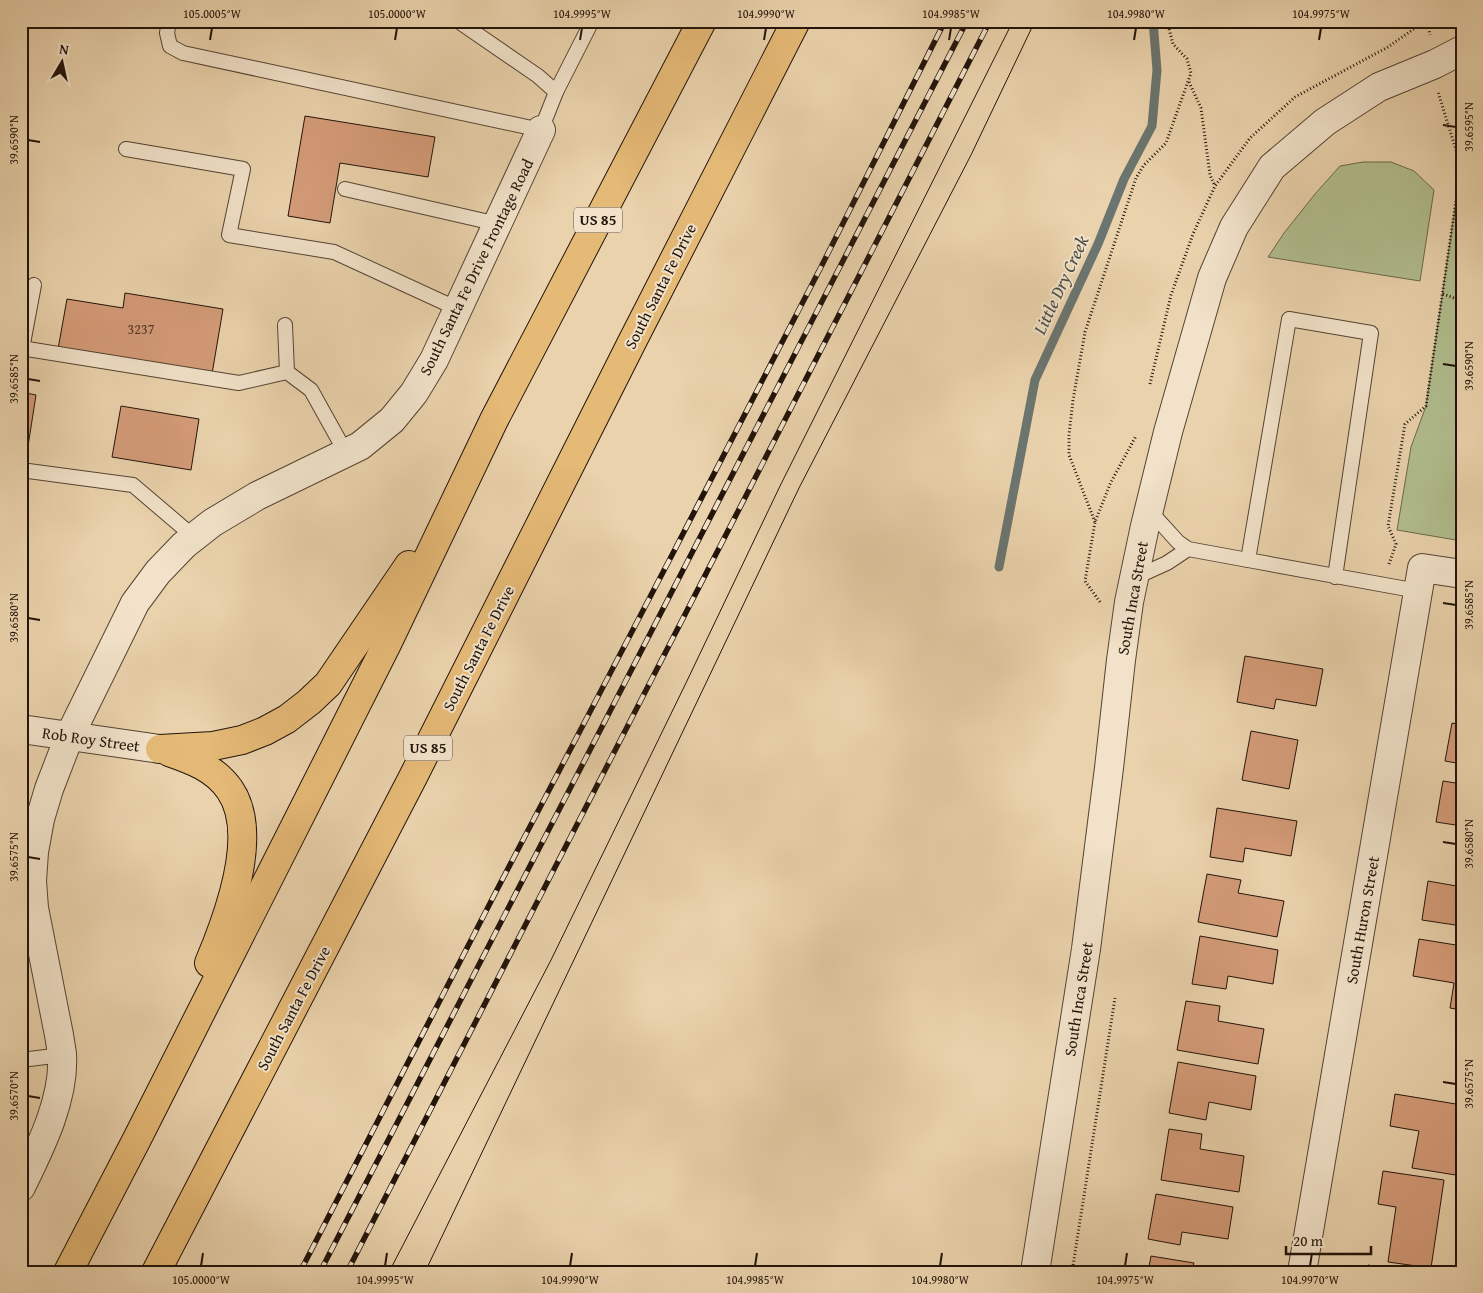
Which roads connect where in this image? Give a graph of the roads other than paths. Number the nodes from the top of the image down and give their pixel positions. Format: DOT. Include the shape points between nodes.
graph roads {
  1 [pos="169,21"];
  2 [pos="458,21"];
  3 [pos="592,21"];
  4 [pos="702,21"];
  5 [pos="796,21"];
  6 [pos="1462,50"];
  7 [pos="556,92"];
  8 [pos="541,130"];
  9 [pos="126,149"];
  10 [pos="345,189"];
  11 [pos="498,224"];
  12 [pos="34,285"];
  13 [pos="458,309"];
  14 [pos="285,325"];
  15 [pos="22,348"];
  16 [pos="287,372"];
  17 [pos="494,420"];
  18 [pos="346,453"];
  19 [pos="21,470"];
  20 [pos="1149,510"];
  21 [pos="194,537"];
  22 [pos="1188,550"];
  23 [pos="1248,560"];
  24 [pos="1462,574"];
  25 [pos="1334,576"];
  26 [pos="1134,578"];
  27 [pos="1420,579"];
  28 [pos="21,728"];
  29 [pos="69,737"];
  30 [pos="160,749"];
  31 [pos="62,1054"];
  32 [pos="21,1060"];
  33 [pos="137,1139"];
  34 [pos="21,1187"];
  35 [pos="68,1272"];
  36 [pos="156,1272"];
  37 [pos="1035,1272"];
  38 [pos="1302,1272"];
  1 -- 8 [label="lane" via="170,46 183,53"];
  2 -- 7 [label="lane"];
  3 -- 7 [label="lane"];
  4 -- 17 [label="highway, US 85"];
  5 -- 36 [label="highway, South Santa Fe Drive / US 85" via="413,777"];
  6 -- 20 [label="street, South Inca Street" via="1379,87 1325,122 1272,167 1234,227 1212,278"];
  7 -- 8 [label="lane"];
  8 -- 11 [label="street, South Santa Fe Drive Frontage Road"];
  9 -- 13 [label="lane" via="244,169 229,236 334,252"];
  10 -- 11 [label="lane"];
  11 -- 13 [label="street, South Santa Fe Drive Frontage Road"];
  12 -- 15 [label="lane"];
  13 -- 18 [label="street, South Santa Fe Drive Frontage Road" via="414,394 392,420"];
  14 -- 16 [label="lane"];
  15 -- 16 [label="lane" via="239,383"];
  16 -- 18 [label="lane" via="311,390"];
  17 -- 30 [label="highway" via="425,541 328,684 287,719 242,740 213,746"];
  17 -- 33 [label="highway, US 85" via="387,644"];
  18 -- 21 [label="street, South Santa Fe Drive Frontage Road" via="257,496"];
  19 -- 21 [label="lane" via="133,485"];
  20 -- 22 [label="lane"];
  20 -- 26 [label="street, South Inca Street"];
  21 -- 29 [label="street, South Santa Fe Drive Frontage Road" via="158,572 136,603"];
  22 -- 23 [label="lane"];
  22 -- 26 [label="lane"];
  23 -- 25 [label="lane"];
  23 -- 25 [label="lane" via="1289,319 1329,324 1371,333"];
  24 -- 27 [label="street"];
  25 -- 27 [label="lane"];
  26 -- 37 [label="street, South Inca Street" via="1120,660 1086,949"];
  27 -- 38 [label="street, South Huron Street"];
  28 -- 29 [label="street, Rob Roy Street"];
  29 -- 30 [label="street, Rob Roy Street"];
  29 -- 31 [label="street, South Santa Fe Drive Frontage Road" via="40,819 32,881 34,908"];
  30 -- 33 [label="highway" via="199,763 229,789 239,807 243,829 242,852 229,909 211,960"];
  31 -- 32 [label="lane"];
  31 -- 34 [label="street, South Santa Fe Drive Frontage Road" via="52,1113 40,1149"];
  33 -- 35 [label="highway, US 85"];
}
